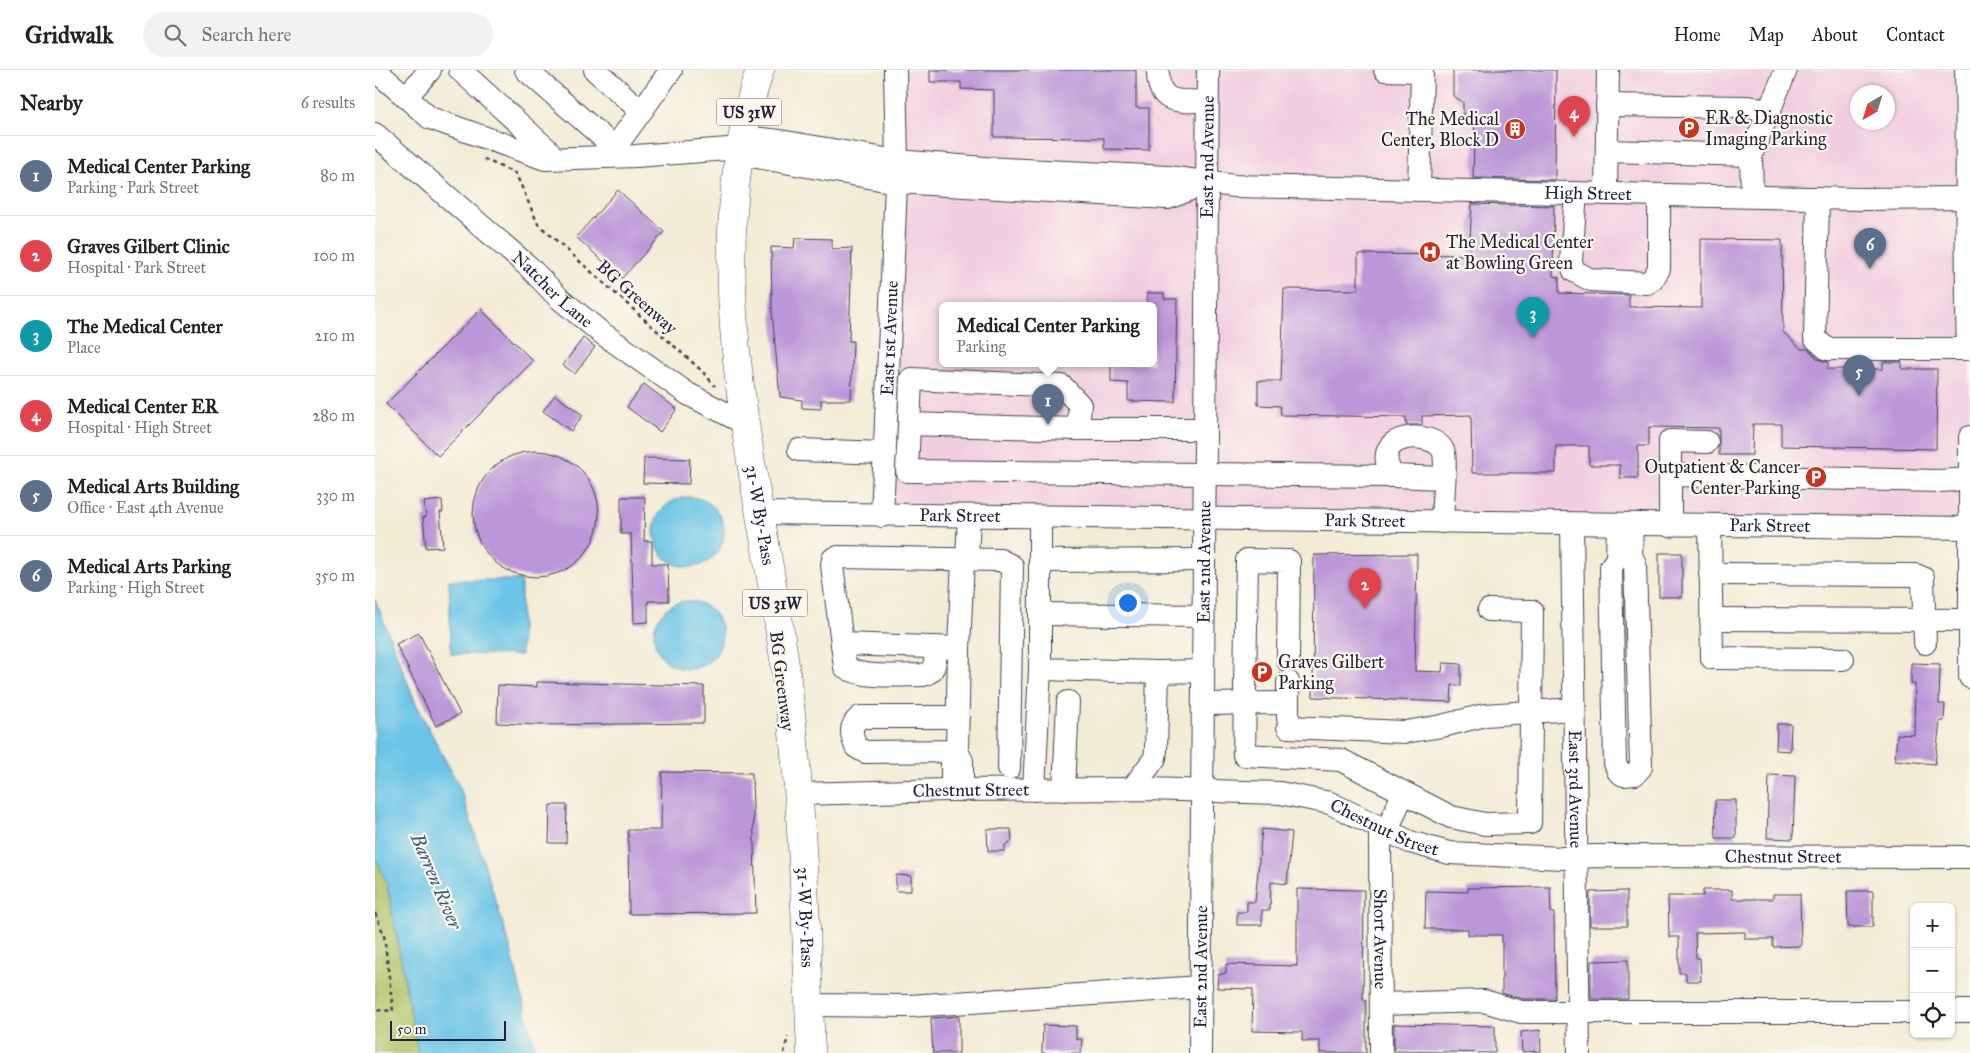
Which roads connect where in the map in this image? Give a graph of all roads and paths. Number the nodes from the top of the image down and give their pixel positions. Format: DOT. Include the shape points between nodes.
graph roads {
  1 [pos="375,70"];
  2 [pos="430,70"];
  3 [pos="461,70"];
  4 [pos="526,70"];
  5 [pos="595,70"];
  6 [pos="760,70"];
  7 [pos="895,70"];
  8 [pos="1157,70"];
  9 [pos="1208,70"];
  10 [pos="1385,70"];
  11 [pos="1608,70"];
  12 [pos="1786,70"];
  13 [pos="1967,70"];
  14 [pos="669,71"];
  15 [pos="406,97"];
  16 [pos="1207,101"];
  17 [pos="1607,105"];
  18 [pos="643,109"];
  19 [pos="1768,110"];
  20 [pos="375,134"];
  21 [pos="742,147"];
  22 [pos="612,151"];
  23 [pos="1607,151"];
  24 [pos="1751,155"];
  25 [pos="480,157"];
  26 [pos="552,158"];
  27 [pos="896,172"];
  28 [pos="1206,183"];
  29 [pos="1419,190"];
  30 [pos="1576,193"];
  31 [pos="1606,194"];
  32 [pos="1659,195"];
  33 [pos="1752,196"];
  34 [pos="1818,198"];
  35 [pos="1968,198"];
  36 [pos="1968,268"];
  37 [pos="1969,306"];
  38 [pos="1969,349"];
  39 [pos="735,418"];
  40 [pos="909,424"];
  41 [pos="1078,430"];
  42 [pos="1204,430"];
  43 [pos="1969,437"];
  44 [pos="1707,442"];
  45 [pos="799,450"];
  46 [pos="885,453"];
  47 [pos="1203,474"];
  48 [pos="1670,475"];
  49 [pos="1393,476"];
  50 [pos="1443,478"];
  51 [pos="1969,479"];
  52 [pos="760,513"];
  53 [pos="882,516"];
  54 [pos="964,516"];
  55 [pos="1040,517"];
  56 [pos="1203,518"];
  57 [pos="1442,522"];
  58 [pos="1572,525"];
  59 [pos="1625,525"];
  60 [pos="1670,526"];
  61 [pos="1710,526"];
  62 [pos="1969,528"];
  63 [pos="963,559"];
  64 [pos="1203,560"];
  65 [pos="1040,561"];
  66 [pos="1710,574"];
  67 [pos="1489,610"];
  68 [pos="1040,614"];
  69 [pos="1203,616"];
  70 [pos="1925,618"];
  71 [pos="1711,619"];
  72 [pos="1969,620"];
  73 [pos="1925,643"];
  74 [pos="842,644"];
  75 [pos="936,647"];
  76 [pos="959,648"];
  77 [pos="1843,659"];
  78 [pos="1040,669"];
  79 [pos="1203,671"];
  80 [pos="1158,672"];
  81 [pos="1970,678"];
  82 [pos="1288,682"];
  83 [pos="1068,702"];
  84 [pos="1203,704"];
  85 [pos="1245,704"];
  86 [pos="1574,709"];
  87 [pos="1531,710"];
  88 [pos="958,717"];
  89 [pos="1288,727"];
  90 [pos="957,751"];
  91 [pos="1287,757"];
  92 [pos="1009,768"];
  93 [pos="1132,789"];
  94 [pos="957,790"];
  95 [pos="1034,790"];
  96 [pos="1064,790"];
  97 [pos="1203,791"];
  98 [pos="1403,793"];
  99 [pos="799,794"];
  100 [pos="1383,829"];
  101 [pos="1576,857"];
  102 [pos="1970,857"];
  103 [pos="375,914"];
  104 [pos="1201,986"];
  105 [pos="1381,1004"];
  106 [pos="809,1005"];
  107 [pos="375,1010"];
  108 [pos="1578,1011"];
  109 [pos="1955,1011"];
  110 [pos="1970,1011"];
  111 [pos="1910,1012"];
  112 [pos="804,1044"];
  113 [pos="785,1053"];
  114 [pos="1201,1053"];
  115 [pos="1381,1053"];
  116 [pos="1579,1053"];
  1 -- 15 [label="street"];
  2 -- 15 [label="street"];
  3 -- 26 [label="street" via="549,151"];
  4 -- 22 [label="street" via="608,142"];
  5 -- 18 [label="street"];
  6 -- 21 [label="main road, 31-W By-Pass / US 31W"];
  7 -- 27 [label="street, East 1st Avenue"];
  8 -- 16 [label="street" via="1164,96 1173,100"];
  9 -- 16 [label="street, East 2nd Avenue"];
  10 -- 29 [label="street" via="1423,71"];
  11 -- 17 [label="street"];
  12 -- 19 [label="street"];
  13 -- 35 [label="street"];
  14 -- 18 [label="street"];
  15 -- 26 [label="street" via="430,118 545,159"];
  16 -- 28 [label="street, East 2nd Avenue"];
  17 -- 19 [label="street"];
  17 -- 23 [label="street"];
  18 -- 22 [label="street"];
  19 -- 24 [label="street"];
  20 -- 39 [label="street, Natcher Lane" via="599,331 688,394"];
  21 -- 22 [label="street"];
  21 -- 27 [label="street"];
  21 -- 39 [label="main road, 31-W By-Pass / US 31W" via="733,216 731,271"];
  22 -- 26 [label="street"];
  23 -- 24 [label="street"];
  23 -- 31 [label="street"];
  24 -- 33 [label="street"];
  25 -- 39 [label="path, BG Greenway" via="516,174 538,224 702,371 721,392"];
  27 -- 28 [label="street" via="1168,198"];
  27 -- 46 [label="street, East 1st Avenue"];
  28 -- 29 [label="street, High Street"];
  28 -- 42 [label="street, East 2nd Avenue" via="1198,263"];
  29 -- 30 [label="street, High Street"];
  30 -- 31 [label="street, High Street"];
  30 -- 32 [label="street" via="1571,262 1574,271 1591,280 1647,283 1659,268"];
  31 -- 32 [label="street, High Street"];
  32 -- 33 [label="street, High Street"];
  33 -- 34 [label="street, High Street"];
  34 -- 35 [label="street, High Street"];
  34 -- 38 [label="street" via="1815,338 1827,350"];
  35 -- 36 [label="street"];
  36 -- 37 [label="street"];
  37 -- 38 [label="street"];
  39 -- 52 [label="main road, 31-W By-Pass / US 31W"];
  40 -- 41 [label="street"];
  40 -- 41 [label="street" via="911,379 1062,386 1080,405"];
  40 -- 47 [label="street" via="907,471"];
  41 -- 42 [label="street"];
  42 -- 47 [label="street, East 2nd Avenue"];
  43 -- 51 [label="street"];
  44 -- 48 [label="street" via="1670,442"];
  45 -- 46 [label="street"];
  46 -- 53 [label="street, East 1st Avenue"];
  47 -- 49 [label="street"];
  47 -- 56 [label="street, East 2nd Avenue"];
  48 -- 51 [label="street"];
  48 -- 60 [label="street"];
  49 -- 50 [label="street"];
  49 -- 50 [label="street" via="1388,469 1387,453 1391,443 1399,438 1433,440 1440,445 1444,454"];
  50 -- 57 [label="street"];
  51 -- 62 [label="street"];
  52 -- 53 [label="street, Park Street"];
  52 -- 99 [label="main road, 31-W By-Pass / US 31W" via="787,680"];
  53 -- 54 [label="street, Park Street"];
  54 -- 55 [label="street, Park Street"];
  54 -- 63 [label="street"];
  55 -- 56 [label="street, Park Street"];
  55 -- 65 [label="street"];
  56 -- 57 [label="street, Park Street"];
  56 -- 64 [label="street, East 2nd Avenue"];
  57 -- 58 [label="street, Park Street"];
  58 -- 59 [label="street, Park Street"];
  58 -- 86 [label="street, East 3rd Avenue"];
  59 -- 59 [label="street" via="1617,558 1611,567 1615,763 1623,775 1635,774 1641,767 1635,564"];
  59 -- 60 [label="street, Park Street"];
  60 -- 61 [label="street, Park Street"];
  61 -- 62 [label="street, Park Street"];
  61 -- 66 [label="street"];
  62 -- 72 [label="street"];
  63 -- 74 [label="street" via="838,557 833,560"];
  63 -- 76 [label="street"];
  63 -- 92 [label="street" via="1000,560 1012,566"];
  64 -- 65 [label="street"];
  64 -- 69 [label="street, East 2nd Avenue"];
  65 -- 68 [label="street"];
  66 -- 70 [label="street" via="1916,575 1923,578"];
  66 -- 71 [label="street"];
  67 -- 87 [label="street" via="1532,611"];
  68 -- 69 [label="street"];
  68 -- 78 [label="street"];
  69 -- 79 [label="street, East 2nd Avenue"];
  70 -- 71 [label="street"];
  70 -- 72 [label="street"];
  70 -- 73 [label="street"];
  71 -- 77 [label="street" via="1712,658"];
  72 -- 81 [label="street"];
  74 -- 75 [label="street"];
  74 -- 75 [label="street" via="845,667 863,674 930,673 934,668"];
  75 -- 76 [label="street"];
  76 -- 88 [label="street"];
  78 -- 80 [label="street"];
  78 -- 95 [label="street"];
  79 -- 80 [label="street"];
  79 -- 84 [label="street, East 2nd Avenue"];
  80 -- 93 [label="street" via="1155,758"];
  82 -- 85 [label="street"];
  82 -- 85 [label="street" via="1289,561 1247,560"];
  82 -- 89 [label="street"];
  83 -- 96 [label="street"];
  84 -- 85 [label="street"];
  84 -- 97 [label="street, East 2nd Avenue"];
  85 -- 91 [label="street" via="1245,755"];
  86 -- 87 [label="street"];
  86 -- 101 [label="street, East 3rd Avenue"];
  87 -- 89 [label="street" via="1485,715 1405,732"];
  87 -- 98 [label="street" via="1530,823 1485,824 1451,817"];
  88 -- 90 [label="street"];
  88 -- 90 [label="street" via="860,717 851,729 856,747 865,752"];
  89 -- 91 [label="street"];
  90 -- 94 [label="street" via="952,760"];
  91 -- 98 [label="street" via="1341,760"];
  93 -- 96 [label="street, Chestnut Street"];
  93 -- 97 [label="street, Chestnut Street"];
  94 -- 95 [label="street, Chestnut Street"];
  94 -- 99 [label="street, Chestnut Street"];
  95 -- 96 [label="street, Chestnut Street"];
  97 -- 100 [label="street, Chestnut Street" via="1280,793 1311,798 1330,803"];
  97 -- 104 [label="street, East 2nd Avenue"];
  98 -- 100 [label="street"];
  99 -- 106 [label="main road, 31-W By-Pass / US 31W"];
  100 -- 101 [label="street, Chestnut Street" via="1423,847 1449,853"];
  100 -- 105 [label="street, Short Avenue"];
  101 -- 102 [label="street, Chestnut Street"];
  101 -- 108 [label="street, East 3rd Avenue"];
  103 -- 107 [label="path" via="384,935 393,1011"];
  104 -- 106 [label="street" via="909,1006"];
  104 -- 114 [label="street, East 2nd Avenue"];
  105 -- 108 [label="street" via="1484,1001 1521,1012"];
  105 -- 115 [label="street, Short Avenue"];
  106 -- 112 [label="main road, 31-W By-Pass / US 31W"];
  108 -- 111 [label="street"];
  108 -- 116 [label="street, East 3rd Avenue"];
  109 -- 110 [label="street"];
  112 -- 113 [label="path"];
}
